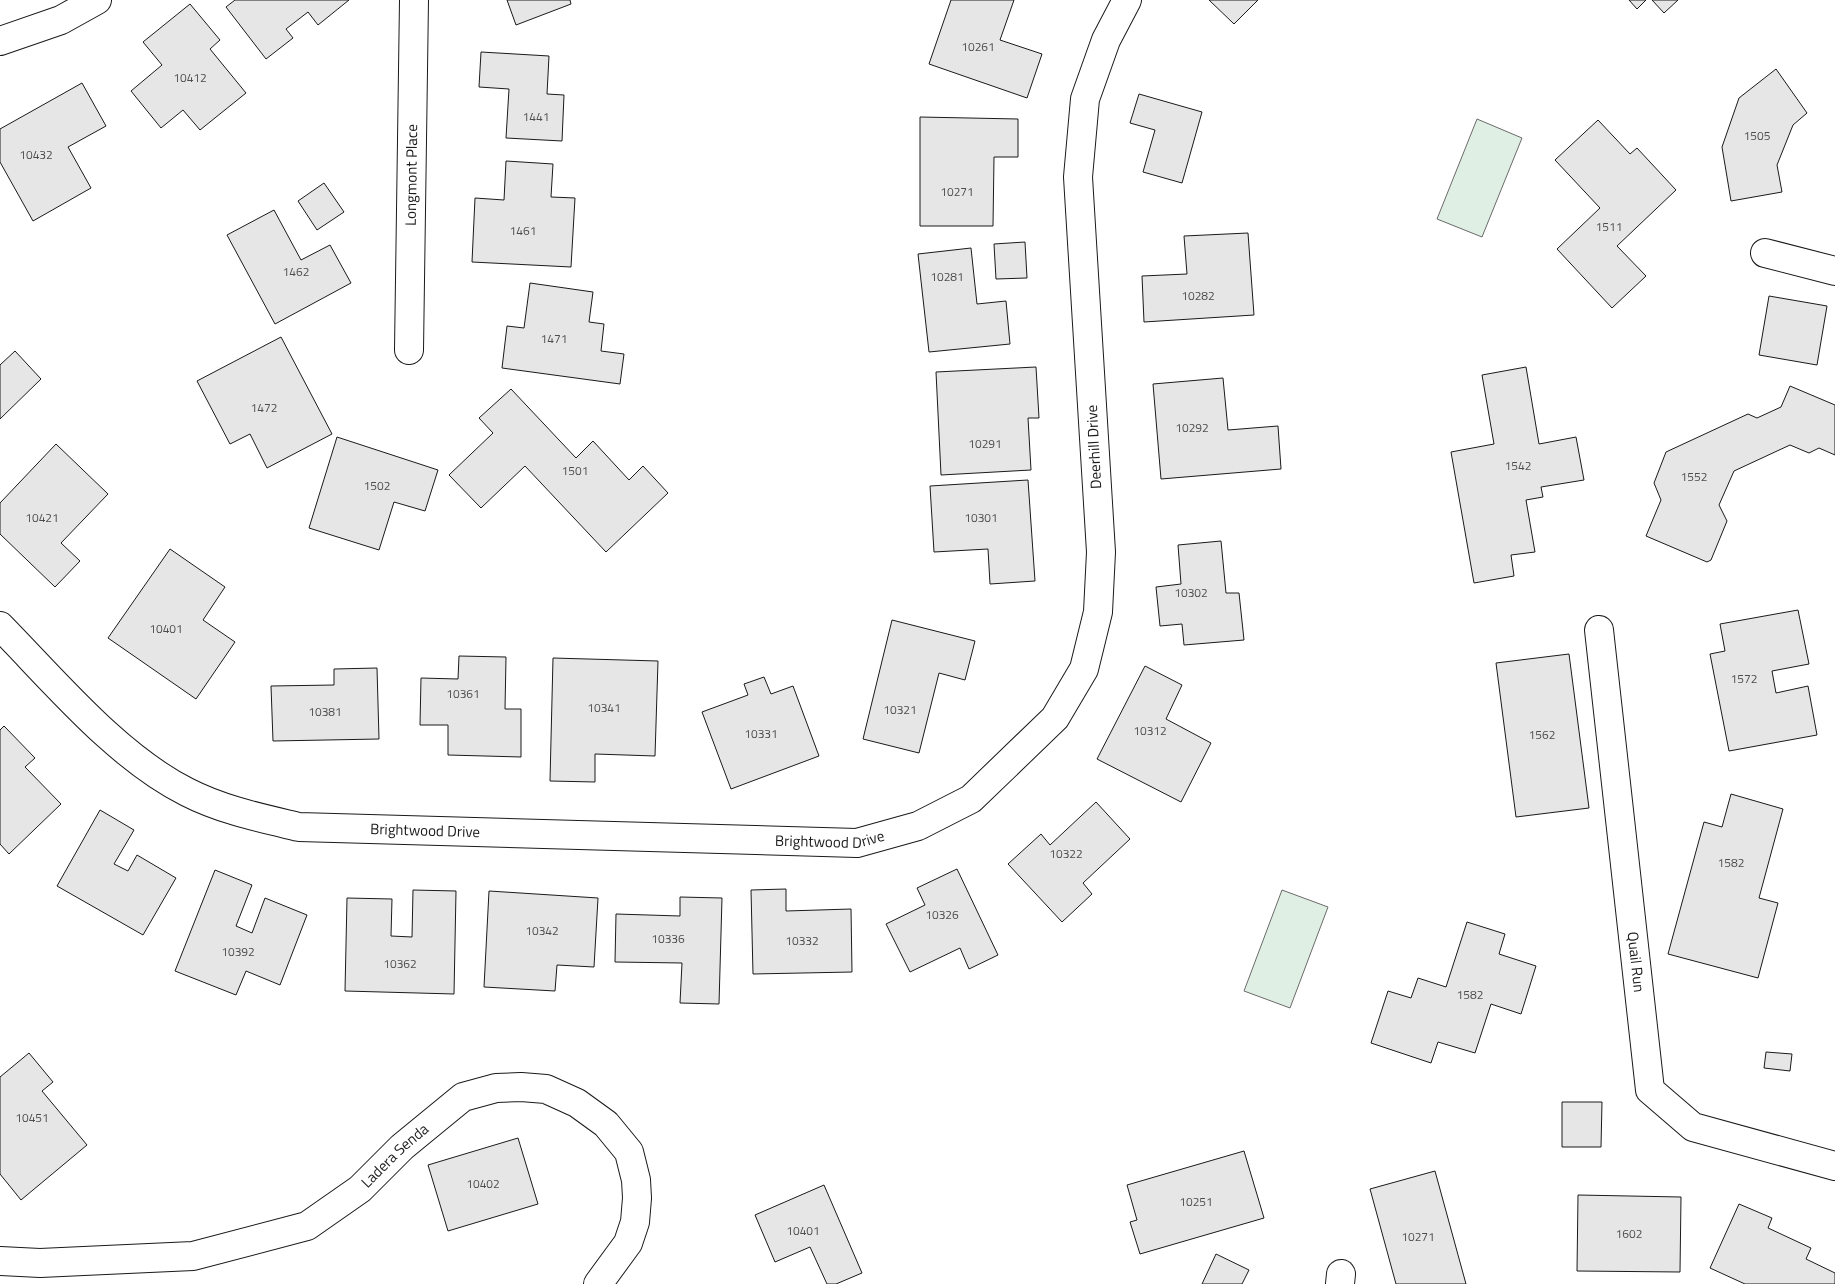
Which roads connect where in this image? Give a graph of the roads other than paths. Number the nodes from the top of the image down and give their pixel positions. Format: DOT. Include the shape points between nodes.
graph roads {
  1 [pos="96,0"];
  2 [pos="414,0"];
  3 [pos="1127,0"];
  4 [pos="0,41"];
  5 [pos="1765,253"];
  6 [pos="1835,271"];
  7 [pos="409,350"];
  8 [pos="0,626"];
  9 [pos="1599,630"];
  10 [pos="918,826"];
  11 [pos="1835,1166"];
  12 [pos="0,1261"];
  13 [pos="598,1284"];
  1 -- 4 [label="street" via="61,20"];
  2 -- 7 [label="street, Longmont Place"];
  3 -- 10 [label="street, Deerhill Drive" via="1106,40 1085,99 1078,177 1101,552 1098,612 1084,669 1055,718 971,799"];
  5 -- 6 [label="street"];
  8 -- 10 [label="street, Brightwood Drive" via="121,750 186,792 243,814 299,827 857,843"];
  9 -- 11 [label="street, Quail Run" via="1650,1090 1693,1127"];
  12 -- 13 [label="street, Ladera Senda" via="193,1256 307,1226 360,1189 402,1147 463,1097 496,1088 521,1086 546,1089 577,1103 606,1124 629,1152 636,1180 635,1222 628,1243"];
}
